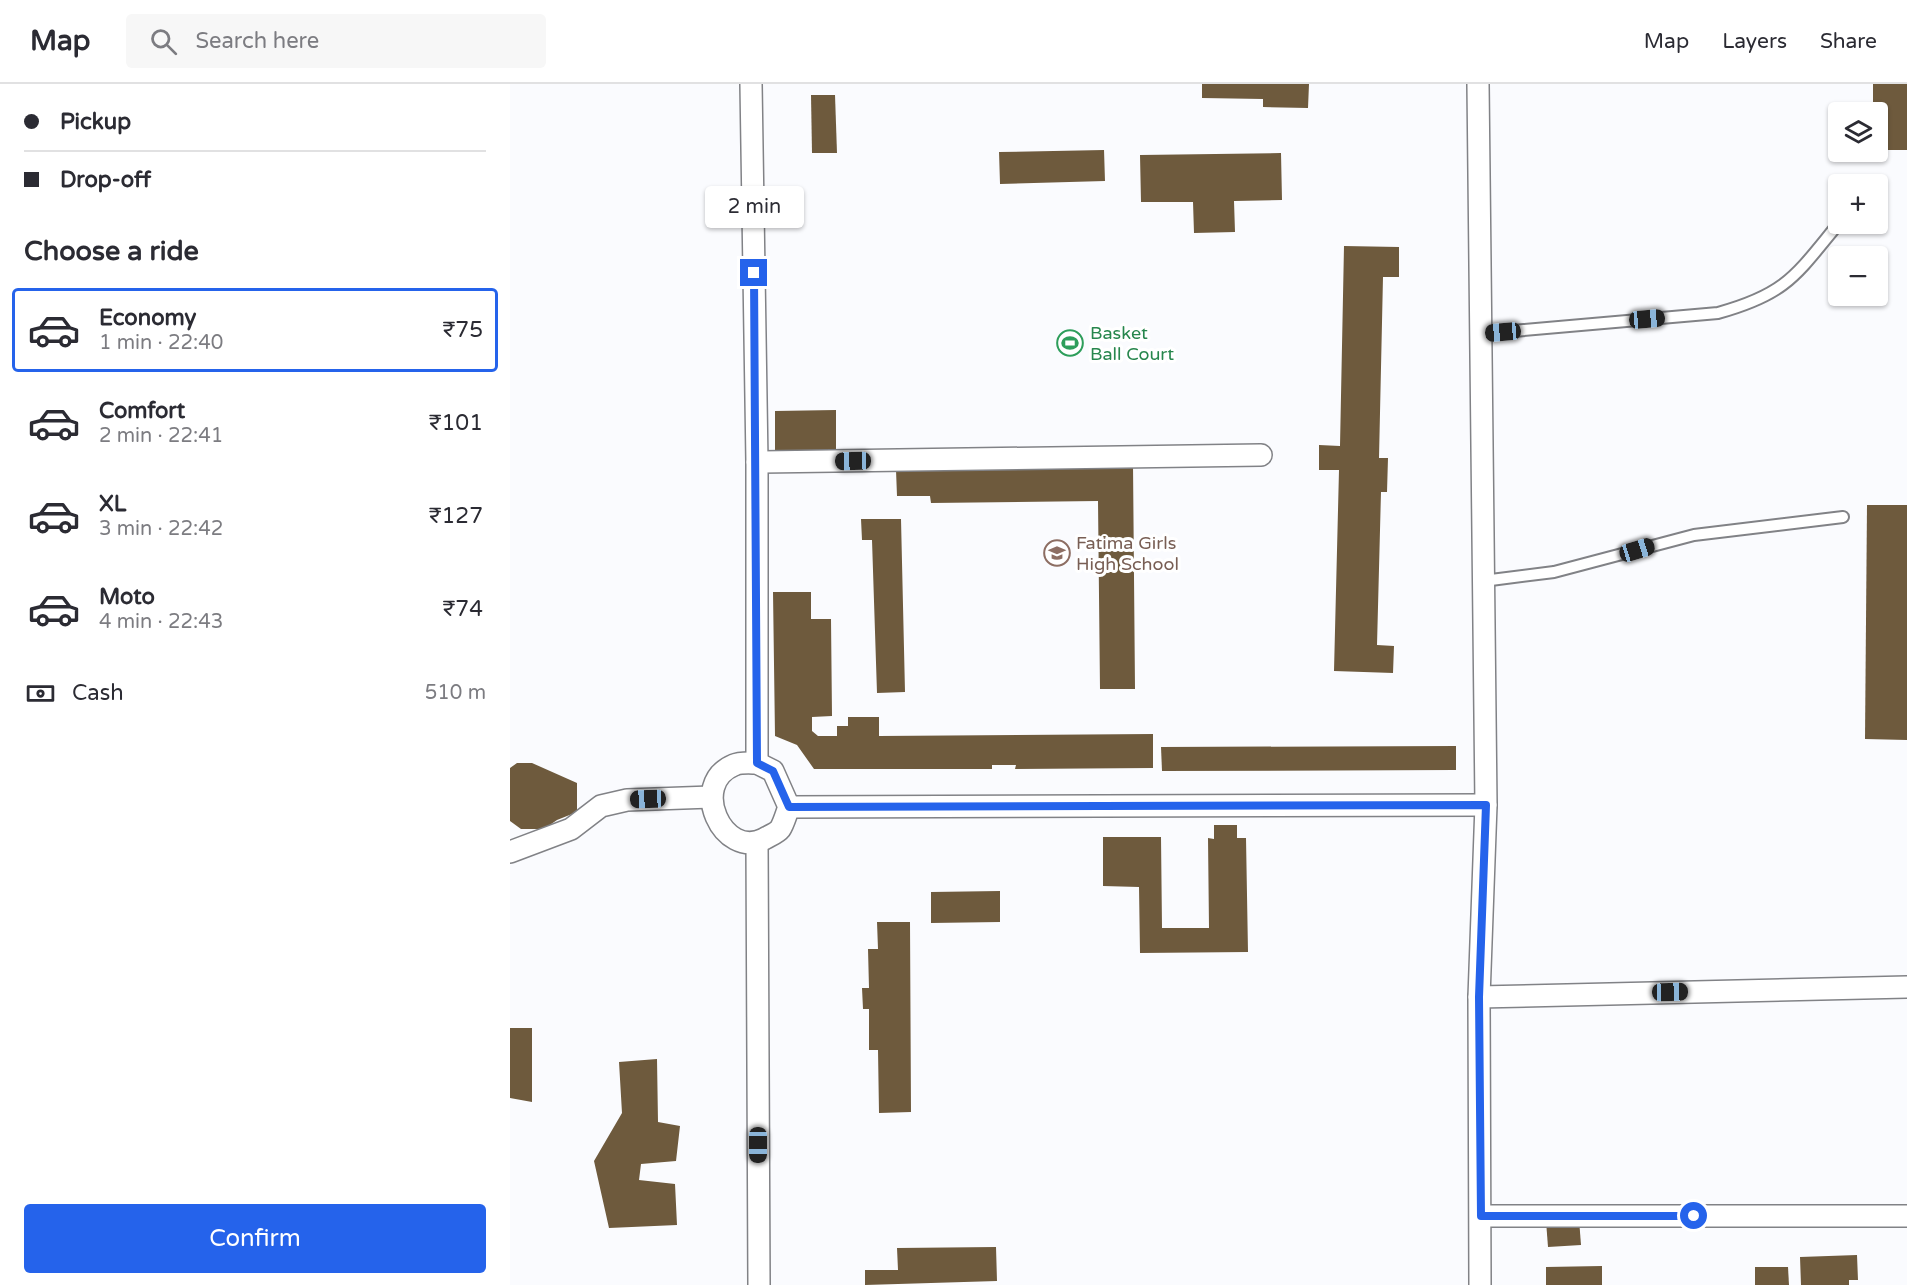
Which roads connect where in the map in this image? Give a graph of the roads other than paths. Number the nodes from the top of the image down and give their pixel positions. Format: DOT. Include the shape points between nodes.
graph roads {
  1 [pos="751,84"];
  2 [pos="1478,84"];
  3 [pos="1830,234"];
  4 [pos="1479,334"];
  5 [pos="1261,455"];
  6 [pos="758,462"];
  7 [pos="1844,517"];
  8 [pos="1483,581"];
  9 [pos="757,763"];
  10 [pos="711,797"];
  11 [pos="1486,805"];
  12 [pos="789,807"];
  13 [pos="757,842"];
  14 [pos="510,852"];
  15 [pos="1907,987"];
  16 [pos="1479,997"];
  17 [pos="1481,1216"];
  18 [pos="1907,1216"];
  19 [pos="759,1285"];
  20 [pos="1480,1285"];
  1 -- 6 [label="street"];
  2 -- 4 [label="street"];
  3 -- 4 [label="lane" via="1792,279 1752,304 1718,313"];
  4 -- 8 [label="street"];
  5 -- 6 [label="street"];
  6 -- 9 [label="street"];
  7 -- 8 [label="lane" via="1694,535 1554,572"];
  8 -- 11 [label="street"];
  9 -- 10 [label="street" via="734,765 717,778"];
  9 -- 12 [label="street" via="773,771"];
  10 -- 13 [label="street" via="723,830 738,839"];
  10 -- 14 [label="street" via="627,800 601,806 571,829"];
  11 -- 12 [label="street"];
  11 -- 16 [label="street"];
  12 -- 13 [label="street" via="779,831"];
  13 -- 19 [label="street"];
  15 -- 16 [label="street"];
  16 -- 17 [label="street"];
  17 -- 18 [label="street"];
  17 -- 20 [label="street"];
}
